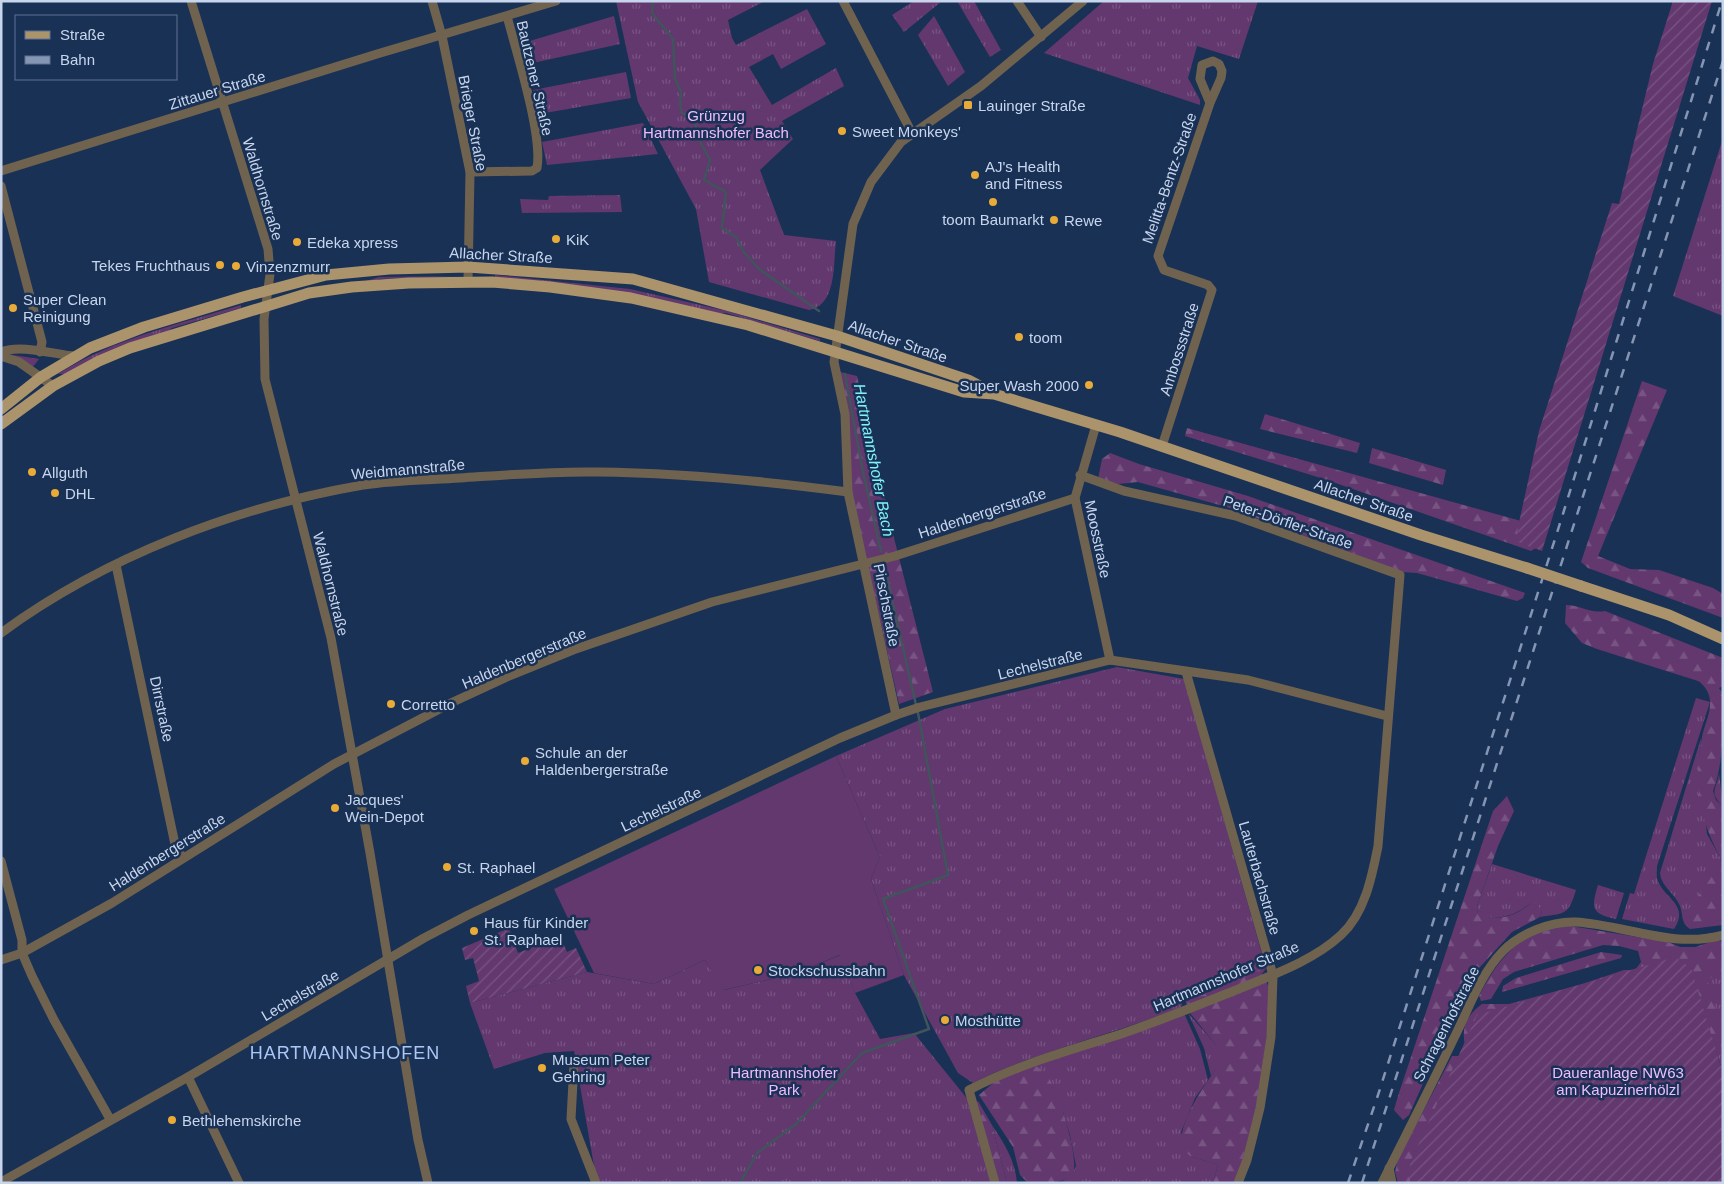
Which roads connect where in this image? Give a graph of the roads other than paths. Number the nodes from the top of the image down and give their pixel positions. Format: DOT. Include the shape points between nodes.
graph roads {
  1 [pos="191,1"];
  2 [pos="432,1"];
  3 [pos="556,1"];
  4 [pos="843,1"];
  5 [pos="1017,1"];
  6 [pos="1083,1"];
  7 [pos="507,16"];
  8 [pos="442,36"];
  9 [pos="1040,37"];
  10 [pos="222,102"];
  11 [pos="1210,103"];
  12 [pos="912,133"];
  13 [pos="1,171"];
  14 [pos="470,172"];
  15 [pos="1,186"];
  16 [pos="5,211"];
  17 [pos="468,267"];
  18 [pos="1184,277"];
  19 [pos="468,282"];
  20 [pos="269,289"];
  21 [pos="265,307"];
  22 [pos="837,336"];
  23 [pos="1,352"];
  24 [pos="40,352"];
  25 [pos="835,352"];
  26 [pos="1,356"];
  27 [pos="74,356"];
  28 [pos="41,377"];
  29 [pos="53,386"];
  30 [pos="994,394"];
  31 [pos="1,409"];
  32 [pos="1,424"];
  33 [pos="1096,425"];
  34 [pos="1162,446"];
  35 [pos="1080,475"];
  36 [pos="848,492"];
  37 [pos="1075,498"];
  38 [pos="296,500"];
  39 [pos="865,564"];
  40 [pos="116,565"];
  41 [pos="1400,575"];
  42 [pos="1,633"];
  43 [pos="1723,639"];
  44 [pos="1110,660"];
  45 [pos="1186,672"];
  46 [pos="896,715"];
  47 [pos="1387,716"];
  48 [pos="352,754"];
  49 [pos="183,857"];
  50 [pos="1,860"];
  51 [pos="1723,935"];
  52 [pos="22,953"];
  53 [pos="1,960"];
  54 [pos="387,961"];
  55 [pos="1273,974"];
  56 [pos="574,1063"];
  57 [pos="188,1076"];
  58 [pos="110,1119"];
  59 [pos="1389,1168"];
  60 [pos="1,1182"];
  61 [pos="239,1183"];
  62 [pos="428,1183"];
  63 [pos="596,1183"];
  64 [pos="995,1183"];
  65 [pos="1238,1183"];
  66 [pos="1382,1183"];
  67 [pos="1392,1183"];
  1 -- 10 [label="street, Waldhornstraße"];
  2 -- 8 [label="street, Brieger Straße"];
  3 -- 7 [label="street, Bautzener Straße"];
  4 -- 12 [label="street"];
  5 -- 9 [label="street"];
  6 -- 9 [label="street, Pirschstraße"];
  7 -- 8 [label="street, Bautzener Straße"];
  7 -- 14 [label="street, Bautzener Straße" via="532,118 537,168 532,171"];
  8 -- 10 [label="street, Zittauer Straße"];
  8 -- 14 [label="street, Brieger Straße"];
  9 -- 12 [label="street, Pirschstraße" via="981,86"];
  10 -- 13 [label="street, Zittauer Straße"];
  10 -- 20 [label="street, Waldhornstraße" via="268,249"];
  11 -- 18 [label="street, Melitta-Bentz-Straße" via="1158,256 1164,270"];
  12 -- 22 [label="street, Pirschstraße" via="885,161 858,211 849,249"];
  14 -- 17 [label="street, Brieger Straße"];
  15 -- 16 [label="street"];
  16 -- 24 [label="street" via="42,342"];
  17 -- 19 [label="street, Brieger Straße"];
  17 -- 20 [label="main road, Allacher Straße" via="326,275"];
  17 -- 22 [label="main road, Allacher Straße" via="633,279"];
  18 -- 34 [label="street, Ambossstraße" via="1208,285 1211,294"];
  19 -- 21 [label="main road, Allacher Straße" via="332,289"];
  19 -- 25 [label="main road, Allacher Straße" via="550,287 631,298 748,324"];
  20 -- 21 [label="street, Waldhornstraße"];
  20 -- 27 [label="main road, Allacher Straße" via="130,332"];
  21 -- 29 [label="main road, Allacher Straße" via="130,348"];
  21 -- 38 [label="street, Waldhornstraße" via="263,369"];
  22 -- 25 [label="street, Pirschstraße"];
  22 -- 30 [label="main road, Allacher Straße" via="968,380"];
  23 -- 24 [label="street, Allacher Straße" via="12,349"];
  24 -- 27 [label="street, Allacher Straße"];
  25 -- 30 [label="main road, Allacher Straße" via="964,392"];
  25 -- 36 [label="street, Pirschstraße" via="835,370 846,414"];
  26 -- 28 [label="street" via="18,362"];
  27 -- 28 [label="main road"];
  28 -- 29 [label="street"];
  28 -- 31 [label="main road"];
  29 -- 32 [label="main road, Allacher Straße"];
  30 -- 33 [label="main road, Allacher Straße"];
  33 -- 34 [label="main road, Allacher Straße"];
  33 -- 35 [label="street, Moosstraße"];
  34 -- 43 [label="main road, Allacher Straße, bridge" via="1422,536 1669,615"];
  35 -- 37 [label="street, Moosstraße"];
  35 -- 41 [label="street, Peter-Dörfler-Straße" via="1124,492 1236,516"];
  36 -- 38 [label="street, Weidmannstraße" via="701,476 596,472 364,485"];
  36 -- 39 [label="street, Pirschstraße"];
  37 -- 39 [label="street, Haldenbergerstraße"];
  37 -- 44 [label="street, Moosstraße"];
  38 -- 40 [label="street, Weidmannstraße" via="232,517"];
  38 -- 48 [label="street, Waldhornstraße" via="331,638"];
  39 -- 46 [label="street, Pirschstraße"];
  39 -- 48 [label="street, Haldenbergerstraße" via="712,602 573,650 453,702"];
  40 -- 42 [label="street, Weidmannstraße" via="52,599"];
  40 -- 49 [label="street, Dirrstraße" via="176,849"];
  41 -- 47 [label="street, Hartmannshofer Straße"];
  44 -- 45 [label="street, Lechelstraße"];
  44 -- 46 [label="street, Lechelstraße"];
  45 -- 47 [label="street, Lechelstraße" via="1248,680"];
  45 -- 55 [label="street, Lauterbachstraße"];
  46 -- 54 [label="street, Lechelstraße" via="840,738 468,915"];
  47 -- 55 [label="street, Hartmannshofer Straße" via="1378,846 1364,899 1356,917 1342,935 1324,949"];
  48 -- 49 [label="street, Haldenbergerstraße"];
  48 -- 54 [label="street, Waldhornstraße"];
  49 -- 52 [label="street, Haldenbergerstraße" via="112,903"];
  50 -- 52 [label="street" via="22,940"];
  51 -- 59 [label="street, Schragenhofstraße" via="1696,940 1677,939 1576,922 1549,926 1518,939 1504,950 1479,984"];
  52 -- 53 [label="street, Haldenbergerstraße"];
  52 -- 58 [label="street" via="54,1020"];
  54 -- 57 [label="street, Lechelstraße"];
  54 -- 62 [label="street, Waldhornstraße"];
  55 -- 64 [label="street, Hartmannshofer Straße" via="1149,1024 1034,1060 969,1090"];
  55 -- 65 [label="street, Lauterbachstraße" via="1271,1037 1260,1108"];
  56 -- 63 [label="street" via="572,1119"];
  57 -- 58 [label="street, Lechelstraße"];
  57 -- 61 [label="street"];
  58 -- 60 [label="street, Lechelstraße"];
  59 -- 66 [label="street, Schragenhofstraße"];
  59 -- 67 [label="street"];
}
